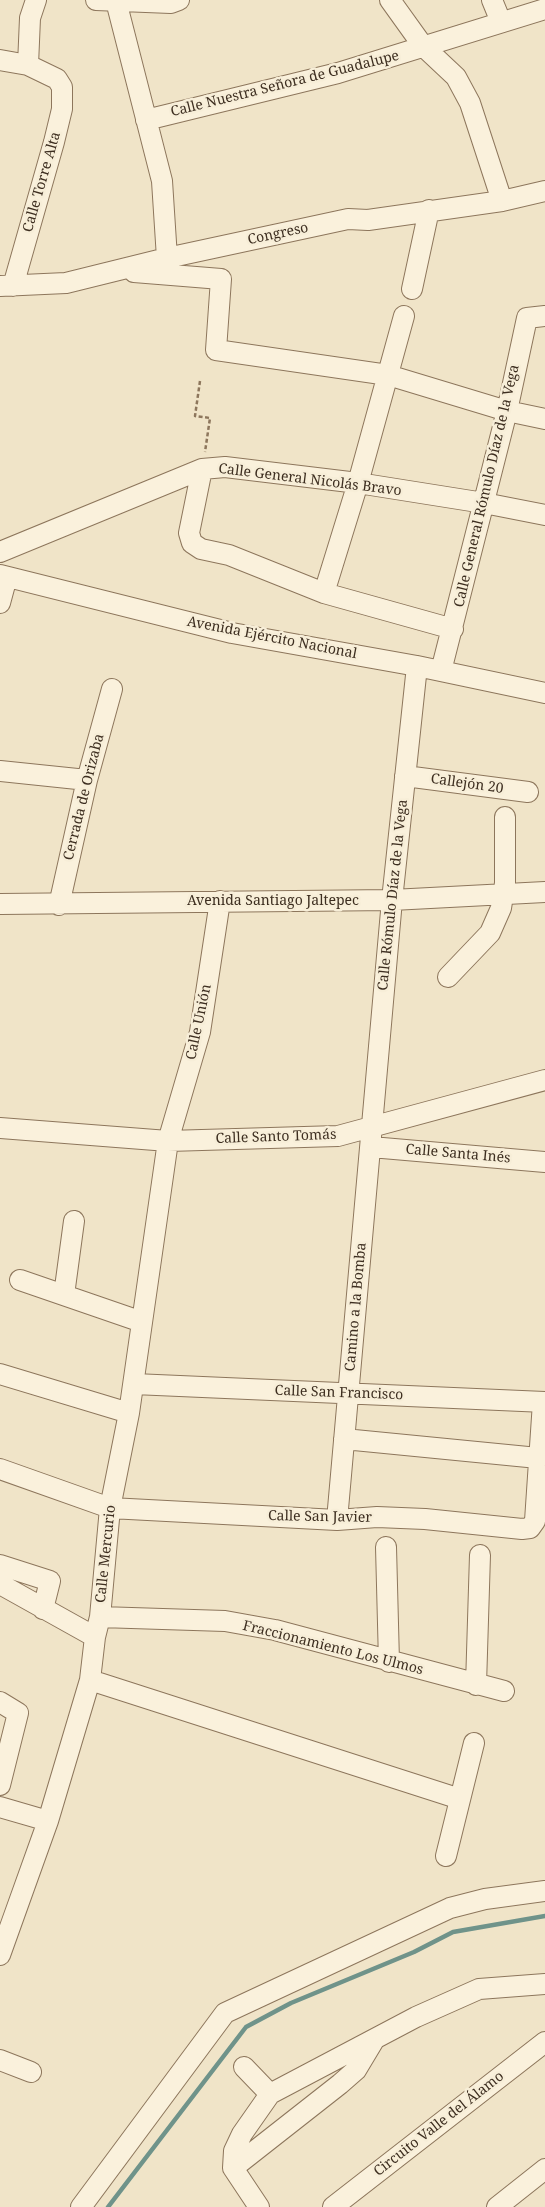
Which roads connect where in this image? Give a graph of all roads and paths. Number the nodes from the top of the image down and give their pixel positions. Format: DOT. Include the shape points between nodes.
graph roads {
  1 [pos="36,0"];
  2 [pos="96,0"];
  3 [pos="179,0"];
  4 [pos="390,0"];
  5 [pos="492,0"];
  6 [pos="116,1"];
  7 [pos="545,9"];
  8 [pos="501,22"];
  9 [pos="423,46"];
  10 [pos="0,60"];
  11 [pos="28,65"];
  12 [pos="146,120"];
  13 [pos="545,191"];
  14 [pos="502,201"];
  15 [pos="429,210"];
  16 [pos="167,258"];
  17 [pos="117,271"];
  18 [pos="6,286"];
  19 [pos="412,289"];
  20 [pos="404,316"];
  21 [pos="545,316"];
  22 [pos="388,375"];
  23 [pos="200,381"];
  24 [pos="507,411"];
  25 [pos="545,420"];
  26 [pos="202,469"];
  27 [pos="358,484"];
  28 [pos="484,503"];
  29 [pos="545,515"];
  30 [pos="0,552"];
  31 [pos="4,576"];
  32 [pos="324,593"];
  33 [pos="0,603"];
  34 [pos="453,629"];
  35 [pos="417,666"];
  36 [pos="441,672"];
  37 [pos="112,689"];
  38 [pos="545,693"];
  39 [pos="0,771"];
  40 [pos="406,776"];
  41 [pos="87,780"];
  42 [pos="528,792"];
  43 [pos="506,816"];
  44 [pos="545,892"];
  45 [pos="504,894"];
  46 [pos="220,900"];
  47 [pos="392,900"];
  48 [pos="0,904"];
  49 [pos="59,905"];
  50 [pos="448,977"];
  51 [pos="545,1080"];
  52 [pos="372,1125"];
  53 [pos="0,1128"];
  54 [pos="168,1141"];
  55 [pos="371,1146"];
  56 [pos="545,1162"];
  57 [pos="74,1221"];
  58 [pos="20,1280"];
  59 [pos="64,1295"];
  60 [pos="142,1322"];
  61 [pos="0,1374"];
  62 [pos="134,1384"];
  63 [pos="349,1394"];
  64 [pos="544,1402"];
  65 [pos="129,1413"];
  66 [pos="344,1439"];
  67 [pos="538,1458"];
  68 [pos="0,1469"];
  69 [pos="110,1508"];
  70 [pos="337,1520"];
  71 [pos="386,1547"];
  72 [pos="480,1555"];
  73 [pos="0,1565"];
  74 [pos="0,1584"];
  75 [pos="43,1608"];
  76 [pos="100,1617"];
  77 [pos="95,1637"];
  78 [pos="390,1662"];
  79 [pos="90,1680"];
  80 [pos="476,1684"];
  81 [pos="504,1692"];
  82 [pos="0,1702"];
  83 [pos="474,1743"];
  84 [pos="0,1785"];
  85 [pos="460,1799"];
  86 [pos="8,1809"];
  87 [pos="48,1821"];
  88 [pos="446,1856"];
  89 [pos="545,1891"];
  90 [pos="0,1955"];
  91 [pos="545,1984"];
  92 [pos="374,2040"];
  93 [pos="545,2042"];
  94 [pos="0,2060"];
  95 [pos="244,2067"];
  96 [pos="31,2072"];
  97 [pos="270,2094"];
  98 [pos="232,2168"];
  99 [pos="545,2170"];
  100 [pos="81,2207"];
  101 [pos="258,2207"];
  102 [pos="333,2207"];
  103 [pos="497,2207"];
  1 -- 11 [label="street" via="30,18"];
  2 -- 6 [label="street"];
  3 -- 6 [label="street" via="171,3"];
  4 -- 9 [label="street"];
  5 -- 8 [label="street"];
  6 -- 12 [label="street"];
  7 -- 8 [label="street, Calle Nuestra Señora de Guadalupe"];
  8 -- 9 [label="street, Calle Nuestra Señora de Guadalupe"];
  9 -- 12 [label="street, Calle Nuestra Señora de Guadalupe" via="338,73"];
  9 -- 14 [label="street" via="456,77 470,103"];
  10 -- 11 [label="street"];
  11 -- 18 [label="street, Calle Torre Alta" via="57,79 62,88 62,109"];
  12 -- 16 [label="street" via="162,181"];
  13 -- 14 [label="street, Congreso"];
  14 -- 15 [label="street, Congreso"];
  15 -- 16 [label="street, Congreso" via="348,220"];
  15 -- 19 [label="street"];
  16 -- 17 [label="street, Congreso"];
  17 -- 18 [label="street, Congreso" via="66,284"];
  17 -- 22 [label="street" via="221,279 216,350"];
  20 -- 22 [label="street"];
  21 -- 24 [label="street, Calle General Rómulo Díaz de la Vega" via="526,318"];
  22 -- 24 [label="street"];
  22 -- 27 [label="street"];
  23 -- 26 [label="path" via="195,416 210,418"];
  24 -- 25 [label="street"];
  24 -- 28 [label="street, Calle General Rómulo Díaz de la Vega"];
  26 -- 27 [label="street, Calle General Nicolás Bravo" via="225,467"];
  26 -- 30 [label="street, Calle General Nicolás Bravo"];
  26 -- 32 [label="street" via="189,533 192,543 200,549 229,555"];
  27 -- 28 [label="street, Calle General Nicolás Bravo"];
  27 -- 32 [label="street"];
  28 -- 29 [label="street, Calle General Nicolás Bravo"];
  28 -- 34 [label="street, Calle General Rómulo Díaz de la Vega"];
  31 -- 33 [label="street"];
  31 -- 35 [label="street, Avenida Ejército Nacional" via="232,633"];
  32 -- 34 [label="street"];
  34 -- 36 [label="street, Calle General Rómulo Díaz de la Vega"];
  35 -- 36 [label="street, Avenida Ejército Nacional"];
  35 -- 40 [label="street, Calle Rómulo Díaz de la Vega"];
  36 -- 38 [label="street, Avenida Ejército Nacional"];
  37 -- 41 [label="street, Cerrada de Orizaba"];
  39 -- 41 [label="street"];
  40 -- 42 [label="street, Callejón 20"];
  40 -- 47 [label="street, Calle Rómulo Díaz de la Vega"];
  41 -- 49 [label="street, Cerrada de Orizaba"];
  43 -- 45 [label="street"];
  44 -- 45 [label="street, Avenida Santiago Jaltepec"];
  45 -- 47 [label="street, Avenida Santiago Jaltepec"];
  45 -- 50 [label="street" via="490,933"];
  46 -- 47 [label="street, Avenida Santiago Jaltepec"];
  46 -- 49 [label="street, Avenida Santiago Jaltepec"];
  46 -- 54 [label="street, Calle Unión" via="200,1032"];
  47 -- 52 [label="street, Calle Rómulo Díaz de la Vega"];
  48 -- 49 [label="street, Avenida Santiago Jaltepec"];
  51 -- 52 [label="street, Calle Santo Tomás"];
  52 -- 54 [label="street, Calle Santo Tomás" via="338,1136"];
  52 -- 55 [label="street, Camino a la Bomba"];
  53 -- 54 [label="street, Calle Santo Tomás"];
  54 -- 60 [label="street, Calle Mercurio"];
  55 -- 56 [label="street, Calle Santa Inés"];
  55 -- 63 [label="street, Camino a la Bomba"];
  57 -- 59 [label="street"];
  58 -- 59 [label="street"];
  59 -- 60 [label="street"];
  60 -- 62 [label="street, Calle Mercurio"];
  61 -- 65 [label="street"];
  62 -- 63 [label="street, Calle San Francisco"];
  62 -- 65 [label="street, Calle Mercurio"];
  63 -- 64 [label="street, Calle San Francisco"];
  63 -- 66 [label="street, Camino a la Bomba"];
  64 -- 67 [label="street"];
  65 -- 69 [label="street, Calle Mercurio"];
  66 -- 67 [label="street"];
  66 -- 70 [label="street, Camino a la Bomba"];
  67 -- 70 [label="street, Calle San Javier" via="534,1521 530,1528 387,1518"];
  68 -- 69 [label="street, Calle San Javier"];
  69 -- 70 [label="street, Calle San Javier"];
  69 -- 76 [label="street, Calle Mercurio"];
  71 -- 78 [label="street"];
  72 -- 80 [label="street"];
  73 -- 75 [label="street" via="50,1580"];
  74 -- 75 [label="street"];
  75 -- 77 [label="street"];
  76 -- 77 [label="street, Calle Mercurio"];
  76 -- 78 [label="street, Fraccionamiento Los Ulmos" via="224,1621 275,1630"];
  77 -- 79 [label="street, Calle Mercurio"];
  78 -- 80 [label="street, Fraccionamiento Los Ulmos"];
  79 -- 85 [label="street"];
  79 -- 87 [label="street, Calle Mercurio"];
  80 -- 81 [label="street, Fraccionamiento Los Ulmos"];
  82 -- 84 [label="street" via="18,1713"];
  83 -- 85 [label="street"];
  85 -- 88 [label="street"];
  86 -- 87 [label="street"];
  87 -- 90 [label="street, Calle Mercurio"];
  89 -- 100 [label="street" via="450,1908 225,2013"];
  91 -- 92 [label="street" via="479,1989"];
  92 -- 97 [label="street"];
  92 -- 98 [label="street" via="362,2062 346,2079"];
  93 -- 102 [label="street, Circuito Valle del Álamo"];
  94 -- 96 [label="street"];
  95 -- 97 [label="street"];
  97 -- 98 [label="street" via="242,2134 234,2151"];
  98 -- 101 [label="street"];
  99 -- 103 [label="street"];
}
